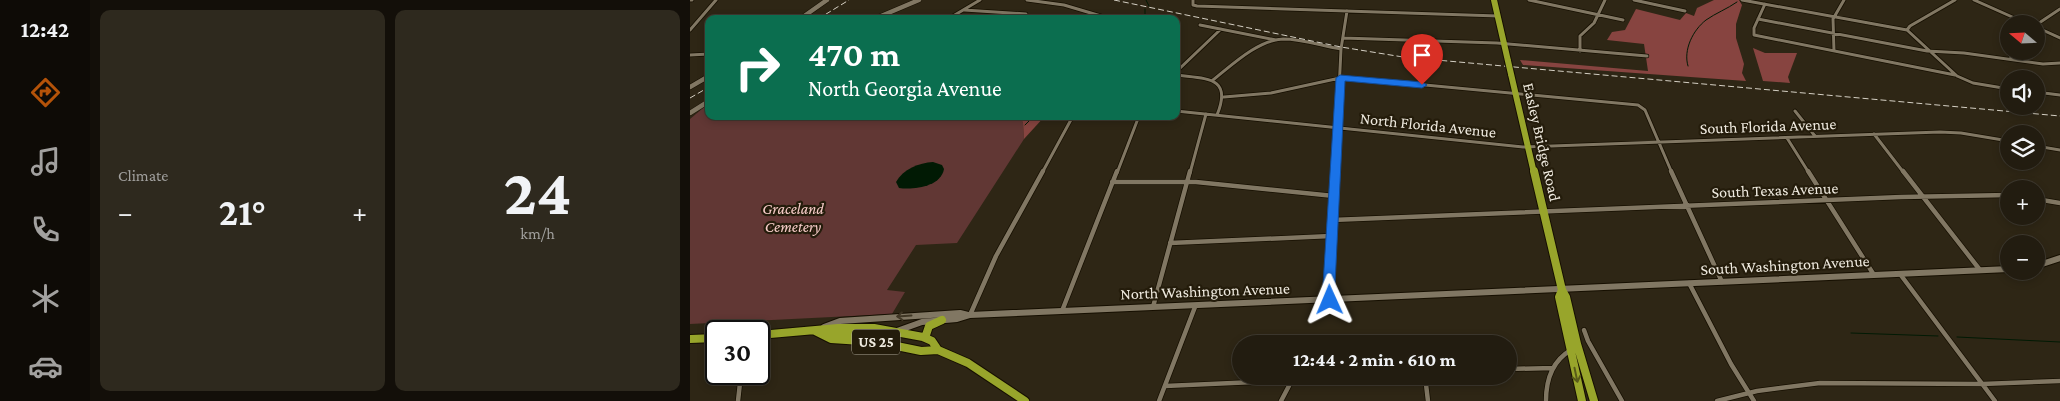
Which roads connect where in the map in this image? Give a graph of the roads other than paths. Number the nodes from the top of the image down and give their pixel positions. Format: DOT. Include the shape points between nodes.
graph roads {
  1 [pos="716,0"];
  2 [pos="720,0"];
  3 [pos="827,0"];
  4 [pos="919,0"];
  5 [pos="980,0"];
  6 [pos="1027,0"];
  7 [pos="1193,0"];
  8 [pos="1494,0"];
  9 [pos="1529,0"];
  10 [pos="1605,0"];
  11 [pos="1634,0"];
  12 [pos="1742,0"];
  13 [pos="1844,0"];
  14 [pos="1955,0"];
  15 [pos="1974,0"];
  16 [pos="1765,2"];
  17 [pos="2060,9"];
  18 [pos="964,10"];
  19 [pos="1346,11"];
  20 [pos="1684,11"];
  21 [pos="1026,14"];
  22 [pos="806,15"];
  23 [pos="883,15"];
  24 [pos="955,15"];
  25 [pos="1101,15"];
  26 [pos="1598,15"];
  27 [pos="2008,15"];
  28 [pos="1498,16"];
  29 [pos="1834,17"];
  30 [pos="1758,19"];
  31 [pos="1623,20"];
  32 [pos="2045,20"];
  33 [pos="1200,24"];
  34 [pos="1221,29"];
  35 [pos="690,30"];
  36 [pos="1907,30"];
  37 [pos="2045,30"];
  38 [pos="1834,34"];
  39 [pos="1343,38"];
  40 [pos="2060,38"];
  41 [pos="1276,40"];
  42 [pos="1504,44"];
  43 [pos="1341,49"];
  44 [pos="1580,51"];
  45 [pos="1834,51"];
  46 [pos="1930,51"];
  47 [pos="705,54"];
  48 [pos="690,55"];
  49 [pos="1647,56"];
  50 [pos="2000,58"];
  51 [pos="2012,60"];
  52 [pos="2060,63"];
  53 [pos="1180,70"];
  54 [pos="1180,75"];
  55 [pos="1955,75"];
  56 [pos="705,78"];
  57 [pos="1340,78"];
  58 [pos="1213,80"];
  59 [pos="690,87"];
  60 [pos="2000,88"];
  61 [pos="1516,93"];
  62 [pos="2045,93"];
  63 [pos="2060,95"];
  64 [pos="1224,97"];
  65 [pos="705,104"];
  66 [pos="1180,111"];
  67 [pos="1795,111"];
  68 [pos="690,113"];
  69 [pos="1206,114"];
  70 [pos="1217,115"];
  71 [pos="1071,120"];
  72 [pos="1137,120"];
  73 [pos="1337,128"];
  74 [pos="1874,134"];
  75 [pos="1815,136"];
  76 [pos="1786,137"];
  77 [pos="2000,140"];
  78 [pos="1658,142"];
  79 [pos="1528,147"];
  80 [pos="2045,148"];
  81 [pos="2060,150"];
  82 [pos="1112,182"];
  83 [pos="1187,182"];
  84 [pos="2000,195"];
  85 [pos="1334,196"];
  86 [pos="1923,196"];
  87 [pos="1826,200"];
  88 [pos="2045,200"];
  89 [pos="2060,203"];
  90 [pos="1687,206"];
  91 [pos="1543,212"];
  92 [pos="1332,220"];
  93 [pos="1332,236"];
  94 [pos="1170,243"];
  95 [pos="2058,261"];
  96 [pos="2045,264"];
  97 [pos="2000,269"];
  98 [pos="1980,270"];
  99 [pos="1900,274"];
  100 [pos="1874,275"];
  101 [pos="1722,282"];
  102 [pos="1690,283"];
  103 [pos="1562,290"];
  104 [pos="1330,300"];
  105 [pos="1195,306"];
  106 [pos="1153,307"];
  107 [pos="1062,311"];
  108 [pos="970,316"];
  109 [pos="942,320"];
  110 [pos="819,330"];
  111 [pos="1584,330"];
  112 [pos="897,331"];
  113 [pos="770,333"];
  114 [pos="705,338"];
  115 [pos="925,338"];
  116 [pos="690,339"];
  117 [pos="1574,347"];
  118 [pos="938,350"];
  119 [pos="1553,368"];
  120 [pos="1517,369"];
  121 [pos="2060,381"];
  122 [pos="1232,384"];
  123 [pos="1982,384"];
  124 [pos="740,385"];
  125 [pos="1289,385"];
  126 [pos="1427,385"];
  127 [pos="1165,386"];
  128 [pos="1749,393"];
  129 [pos="1581,400"];
  130 [pos="738,401"];
  131 [pos="1025,401"];
  132 [pos="1158,401"];
  133 [pos="1281,401"];
  134 [pos="1428,401"];
  135 [pos="1546,401"];
  136 [pos="1595,401"];
  137 [pos="1622,401"];
  138 [pos="1717,401"];
  139 [pos="1754,401"];
  140 [pos="1995,401"];
  1 -- 2 [label="street"];
  1 -- 35 [label="street"];
  3 -- 22 [label="main road"];
  4 -- 23 [label="main road"];
  5 -- 18 [label="street"];
  6 -- 25 [label="street"];
  7 -- 19 [label="street" via="1193,5 1197,6"];
  8 -- 28 [label="highway, Easley Bridge Road"];
  9 -- 26 [label="street"];
  10 -- 26 [label="street"];
  11 -- 20 [label="street"];
  12 -- 16 [label="street"];
  13 -- 29 [label="street"];
  14 -- 36 [label="street"];
  15 -- 27 [label="street"];
  16 -- 29 [label="street"];
  16 -- 30 [label="street"];
  17 -- 32 [label="street"];
  18 -- 21 [label="street"];
  18 -- 24 [label="street"];
  19 -- 28 [label="street"];
  19 -- 39 [label="street"];
  26 -- 31 [label="street"];
  26 -- 44 [label="street" via="1580,36"];
  28 -- 42 [label="highway, Easley Bridge Road"];
  29 -- 36 [label="street"];
  29 -- 38 [label="street"];
  30 -- 38 [label="street"];
  30 -- 45 [label="street" via="1754,35"];
  33 -- 34 [label="street"];
  34 -- 41 [label="street"];
  34 -- 53 [label="street"];
  36 -- 46 [label="street"];
  37 -- 40 [label="street"];
  38 -- 45 [label="street"];
  38 -- 46 [label="street"];
  39 -- 42 [label="street"];
  39 -- 43 [label="street"];
  41 -- 43 [label="street"];
  41 -- 58 [label="street"];
  42 -- 44 [label="street"];
  42 -- 61 [label="highway, Easley Bridge Road, bridge"];
  43 -- 57 [label="street"];
  44 -- 49 [label="street"];
  45 -- 55 [label="street"];
  46 -- 50 [label="street"];
  46 -- 55 [label="street"];
  47 -- 48 [label="street"];
  51 -- 52 [label="street"];
  54 -- 58 [label="street"];
  55 -- 60 [label="street" via="1969,83"];
  56 -- 59 [label="main road"];
  57 -- 61 [label="street"];
  57 -- 64 [label="street" via="1270,94"];
  57 -- 73 [label="street"];
  58 -- 64 [label="street" via="1221,87"];
  61 -- 78 [label="street" via="1635,104 1645,110"];
  61 -- 79 [label="highway, Easley Bridge Road"];
  62 -- 63 [label="street"];
  64 -- 70 [label="street"];
  65 -- 68 [label="main road"];
  66 -- 69 [label="street, North Florida Avenue"];
  67 -- 75 [label="street"];
  69 -- 70 [label="street, North Florida Avenue"];
  69 -- 83 [label="street"];
  70 -- 73 [label="street, North Florida Avenue"];
  71 -- 108 [label="street" via="996,256"];
  72 -- 82 [label="street"];
  73 -- 79 [label="street, North Florida Avenue"];
  73 -- 85 [label="street"];
  74 -- 75 [label="street, South Florida Avenue"];
  74 -- 77 [label="street, South Florida Avenue" via="1951,132"];
  74 -- 86 [label="street"];
  75 -- 76 [label="street, South Florida Avenue"];
  76 -- 78 [label="street, South Florida Avenue"];
  76 -- 87 [label="street"];
  78 -- 79 [label="street, South Florida Avenue"];
  78 -- 90 [label="street"];
  79 -- 91 [label="highway, Easley Bridge Road"];
  80 -- 81 [label="street"];
  82 -- 83 [label="street"];
  82 -- 107 [label="street"];
  83 -- 85 [label="street"];
  83 -- 94 [label="street"];
  84 -- 86 [label="street, South Texas Avenue"];
  85 -- 92 [label="street"];
  86 -- 87 [label="street, South Texas Avenue"];
  86 -- 98 [label="street"];
  87 -- 90 [label="street, South Texas Avenue"];
  87 -- 100 [label="street"];
  88 -- 89 [label="street"];
  90 -- 91 [label="street, South Texas Avenue"];
  90 -- 101 [label="street"];
  91 -- 92 [label="street, South Texas Avenue"];
  91 -- 103 [label="highway, Easley Bridge Road"];
  92 -- 93 [label="street"];
  93 -- 94 [label="street"];
  93 -- 104 [label="street"];
  94 -- 106 [label="street"];
  95 -- 96 [label="main road"];
  97 -- 98 [label="main road, South Washington Avenue"];
  98 -- 99 [label="main road, South Washington Avenue"];
  99 -- 100 [label="main road, South Washington Avenue"];
  99 -- 123 [label="street"];
  100 -- 101 [label="main road, South Washington Avenue"];
  101 -- 102 [label="main road, South Washington Avenue"];
  102 -- 103 [label="main road, South Washington Avenue"];
  102 -- 128 [label="street"];
  103 -- 104 [label="main road, North Washington Avenue"];
  103 -- 117 [label="highway, Easley Bridge Road" via="1559,297"];
  104 -- 105 [label="main road, North Washington Avenue"];
  105 -- 106 [label="main road, North Washington Avenue"];
  105 -- 127 [label="street"];
  106 -- 107 [label="main road, North Washington Avenue"];
  107 -- 108 [label="main road, North Washington Avenue"];
  108 -- 109 [label="main road, North Washington Avenue"];
  108 -- 110 [label="main road, North Washington Avenue, one-way" via="960,313 840,321"];
  109 -- 112 [label="main road, North Washington Avenue" via="922,322"];
  109 -- 115 [label="highway" via="929,326"];
  110 -- 112 [label="highway" via="882,336"];
  110 -- 113 [label="highway, US 25"];
  110 -- 118 [label="highway, US 25" via="830,339 878,342 922,351"];
  111 -- 137 [label="street"];
  112 -- 115 [label="highway, US 25"];
  114 -- 116 [label="highway"];
  115 -- 118 [label="highway, US 25" via="932,341"];
  117 -- 119 [label="street" via="1561,354"];
  117 -- 129 [label="highway, one-way"];
  117 -- 136 [label="highway"];
  118 -- 131 [label="highway, US 25" via="968,363"];
  119 -- 120 [label="street"];
  119 -- 135 [label="street" via="1546,388"];
  121 -- 123 [label="street"];
  122 -- 127 [label="street"];
  123 -- 128 [label="street" via="1820,382"];
  123 -- 140 [label="street"];
  124 -- 130 [label="street"];
  125 -- 133 [label="street"];
  126 -- 134 [label="street"];
  127 -- 132 [label="street"];
  128 -- 138 [label="street"];
  128 -- 139 [label="street"];
}
